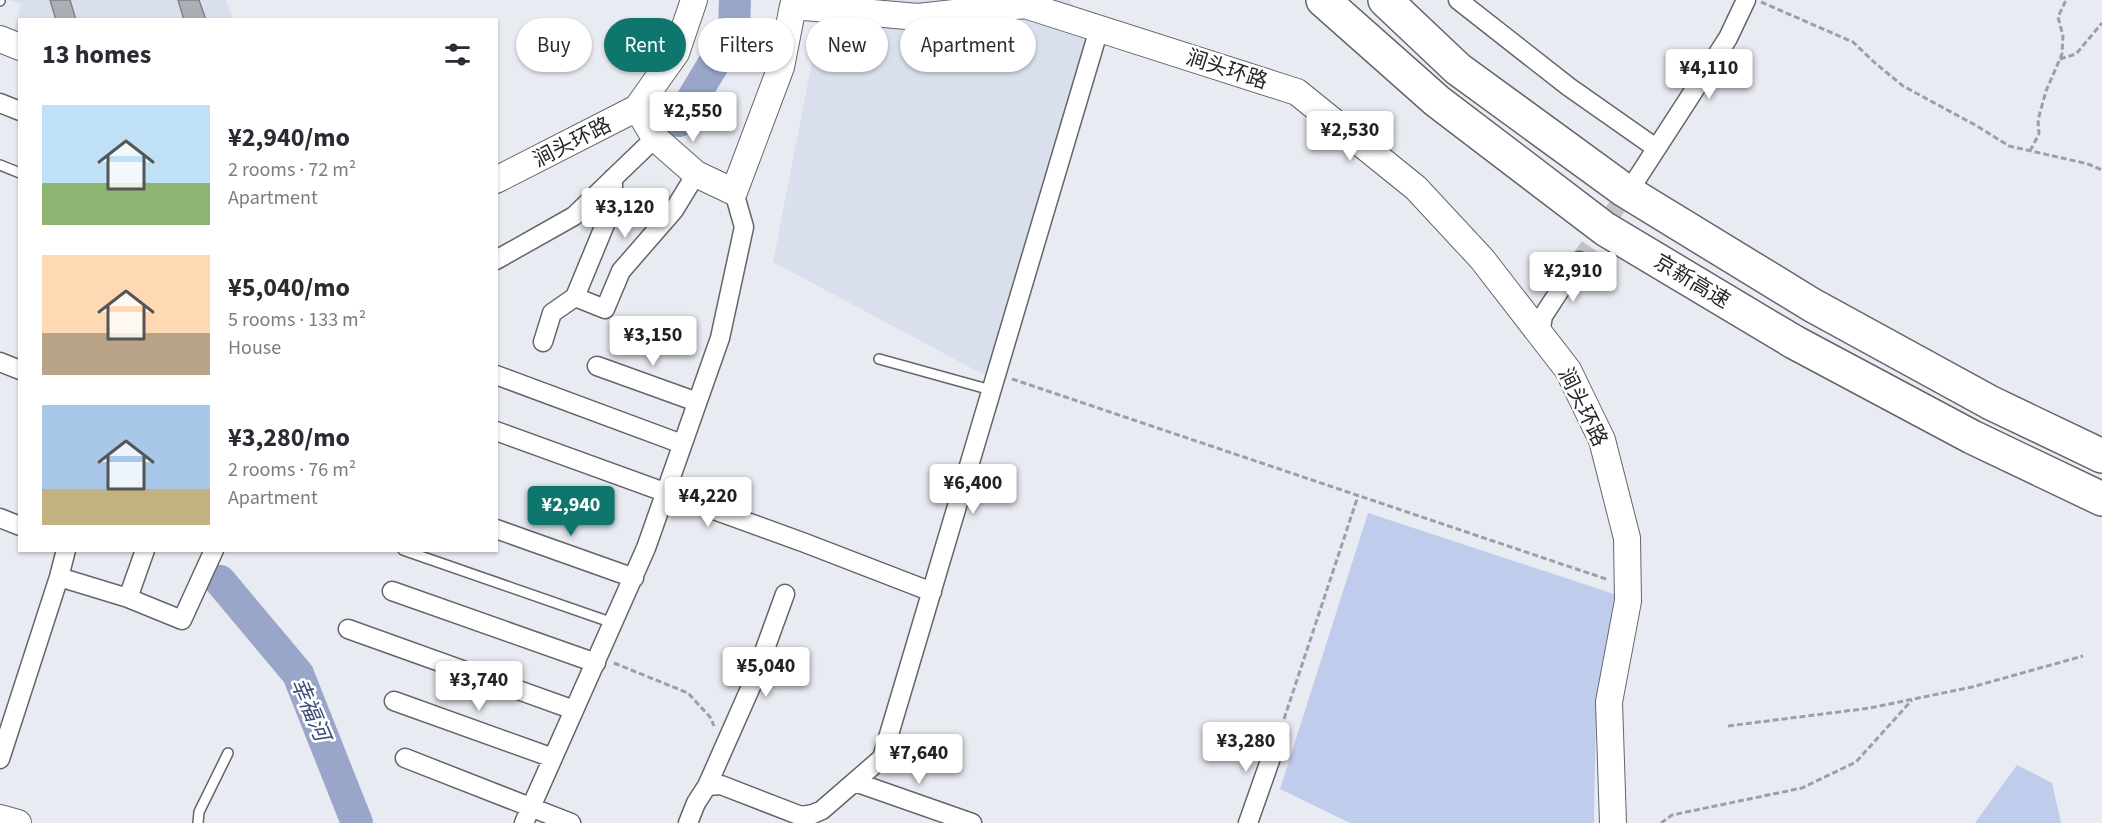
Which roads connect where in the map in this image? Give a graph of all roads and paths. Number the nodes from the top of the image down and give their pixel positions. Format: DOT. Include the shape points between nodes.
graph roads {
  1 [pos="694,0"];
  2 [pos="1323,0"];
  3 [pos="1385,0"];
  4 [pos="1458,0"];
  5 [pos="1746,0"];
  6 [pos="1756,0"];
  7 [pos="2066,0"];
  8 [pos="793,3"];
  9 [pos="2102,23"];
  10 [pos="1099,29"];
  11 [pos="0,39"];
  12 [pos="18,46"];
  13 [pos="2060,59"];
  14 [pos="0,103"];
  15 [pos="637,108"];
  16 [pos="18,110"];
  17 [pos="655,138"];
  18 [pos="1656,148"];
  19 [pos="2030,151"];
  20 [pos="0,165"];
  21 [pos="2102,170"];
  22 [pos="18,172"];
  23 [pos="696,174"];
  24 [pos="613,178"];
  25 [pos="498,179"];
  26 [pos="1636,180"];
  27 [pos="734,192"];
  28 [pos="498,259"];
  29 [pos="1578,261"];
  30 [pos="575,297"];
  31 [pos="1540,334"];
  32 [pos="543,342"];
  33 [pos="879,359"];
  34 [pos="0,363"];
  35 [pos="597,366"];
  36 [pos="18,369"];
  37 [pos="498,376"];
  38 [pos="993,381"];
  39 [pos="697,402"];
  40 [pos="498,432"];
  41 [pos="682,444"];
  42 [pos="2102,456"];
  43 [pos="665,493"];
  44 [pos="1358,496"];
  45 [pos="2102,499"];
  46 [pos="0,518"];
  47 [pos="18,525"];
  48 [pos="498,531"];
  49 [pos="65,552"];
  50 [pos="145,552"];
  51 [pos="213,552"];
  52 [pos="409,552"];
  53 [pos="59,577"];
  54 [pos="634,578"];
  55 [pos="1627,587"];
  56 [pos="392,591"];
  57 [pos="933,592"];
  58 [pos="785,594"];
  59 [pos="128,598"];
  60 [pos="613,623"];
  61 [pos="348,629"];
  62 [pos="2083,656"];
  63 [pos="597,660"];
  64 [pos="1914,699"];
  65 [pos="393,701"];
  66 [pos="574,710"];
  67 [pos="1728,726"];
  68 [pos="1279,735"];
  69 [pos="724,748"];
  70 [pos="228,753"];
  71 [pos="405,758"];
  72 [pos="553,758"];
  73 [pos="0,759"];
  74 [pos="855,782"];
  75 [pos="707,786"];
  76 [pos="528,815"];
  77 [pos="0,818"];
  78 [pos="18,823"];
  79 [pos="198,823"];
  80 [pos="571,823"];
  81 [pos="688,823"];
  82 [pos="972,823"];
  83 [pos="1248,823"];
  84 [pos="1613,823"];
  85 [pos="1661,823"];
  1 -- 15 [label="street" via="676,53"];
  2 -- 45 [label="highway, 京新高速" via="1437,101 1605,229 1794,342 1972,437"];
  3 -- 42 [label="highway, 京新高速" via="1458,69 1624,190 1812,305 1991,403"];
  4 -- 18 [label="street" via="1569,87"];
  5 -- 18 [label="street" via="1728,38"];
  6 -- 19 [label="path" via="1853,42 1903,86 2009,146"];
  7 -- 13 [label="path" via="2058,17 2063,36"];
  8 -- 10 [label="street, 涧头环路" via="918,17 1025,5"];
  8 -- 27 [label="street, 涧头环路" via="781,67"];
  9 -- 13 [label="path" via="2076,54"];
  10 -- 31 [label="street, 涧头环路" via="1297,92 1416,188 1482,259"];
  10 -- 38 [label="street"];
  11 -- 12 [label="street"];
  13 -- 19 [label="path" via="2046,91 2038,134"];
  14 -- 16 [label="street"];
  15 -- 17 [label="street, 涧头环路"];
  15 -- 25 [label="street, 涧头环路"];
  17 -- 23 [label="street, 涧头环路"];
  17 -- 24 [label="street"];
  18 -- 26 [label="street"];
  19 -- 21 [label="path"];
  20 -- 22 [label="lane"];
  23 -- 27 [label="street, 涧头环路"];
  23 -- 30 [label="street" via="674,210 621,271 604,309"];
  24 -- 28 [label="street" via="574,216"];
  24 -- 30 [label="street" via="613,205"];
  27 -- 39 [label="street" via="744,227 720,338"];
  29 -- 31 [label="street" via="1543,316"];
  30 -- 32 [label="street" via="552,313"];
  31 -- 55 [label="street, 涧头环路" via="1568,370 1602,440 1627,538"];
  33 -- 38 [label="lane"];
  34 -- 36 [label="street"];
  35 -- 39 [label="street"];
  37 -- 41 [label="street"];
  38 -- 44 [label="path"];
  38 -- 57 [label="street"];
  39 -- 41 [label="street"];
  40 -- 43 [label="street"];
  41 -- 43 [label="street"];
  43 -- 54 [label="street"];
  43 -- 57 [label="street"];
  44 -- 55 [label="path"];
  44 -- 68 [label="path"];
  46 -- 47 [label="street"];
  48 -- 54 [label="street"];
  49 -- 53 [label="street"];
  50 -- 59 [label="street"];
  51 -- 59 [label="street" via="182,620"];
  52 -- 60 [label="lane"];
  53 -- 59 [label="street"];
  53 -- 73 [label="street"];
  54 -- 60 [label="street"];
  55 -- 84 [label="street, 涧头环路" via="1628,602 1609,702"];
  56 -- 63 [label="street"];
  57 -- 74 [label="street" via="882,758"];
  58 -- 69 [label="street"];
  60 -- 63 [label="street"];
  61 -- 66 [label="street"];
  62 -- 64 [label="path"];
  63 -- 66 [label="street"];
  63 -- 69 [label="path" via="688,693 710,717"];
  64 -- 67 [label="path"];
  64 -- 85 [label="path" via="1856,762 1802,788 1672,815"];
  65 -- 72 [label="street"];
  66 -- 72 [label="street"];
  68 -- 83 [label="street"];
  69 -- 75 [label="street"];
  70 -- 79 [label="lane" via="199,812"];
  71 -- 76 [label="street"];
  72 -- 76 [label="street"];
  74 -- 75 [label="street" via="822,810 801,816 721,785"];
  74 -- 82 [label="street"];
  75 -- 81 [label="street"];
  76 -- 80 [label="street"];
  77 -- 78 [label="street"];
}
